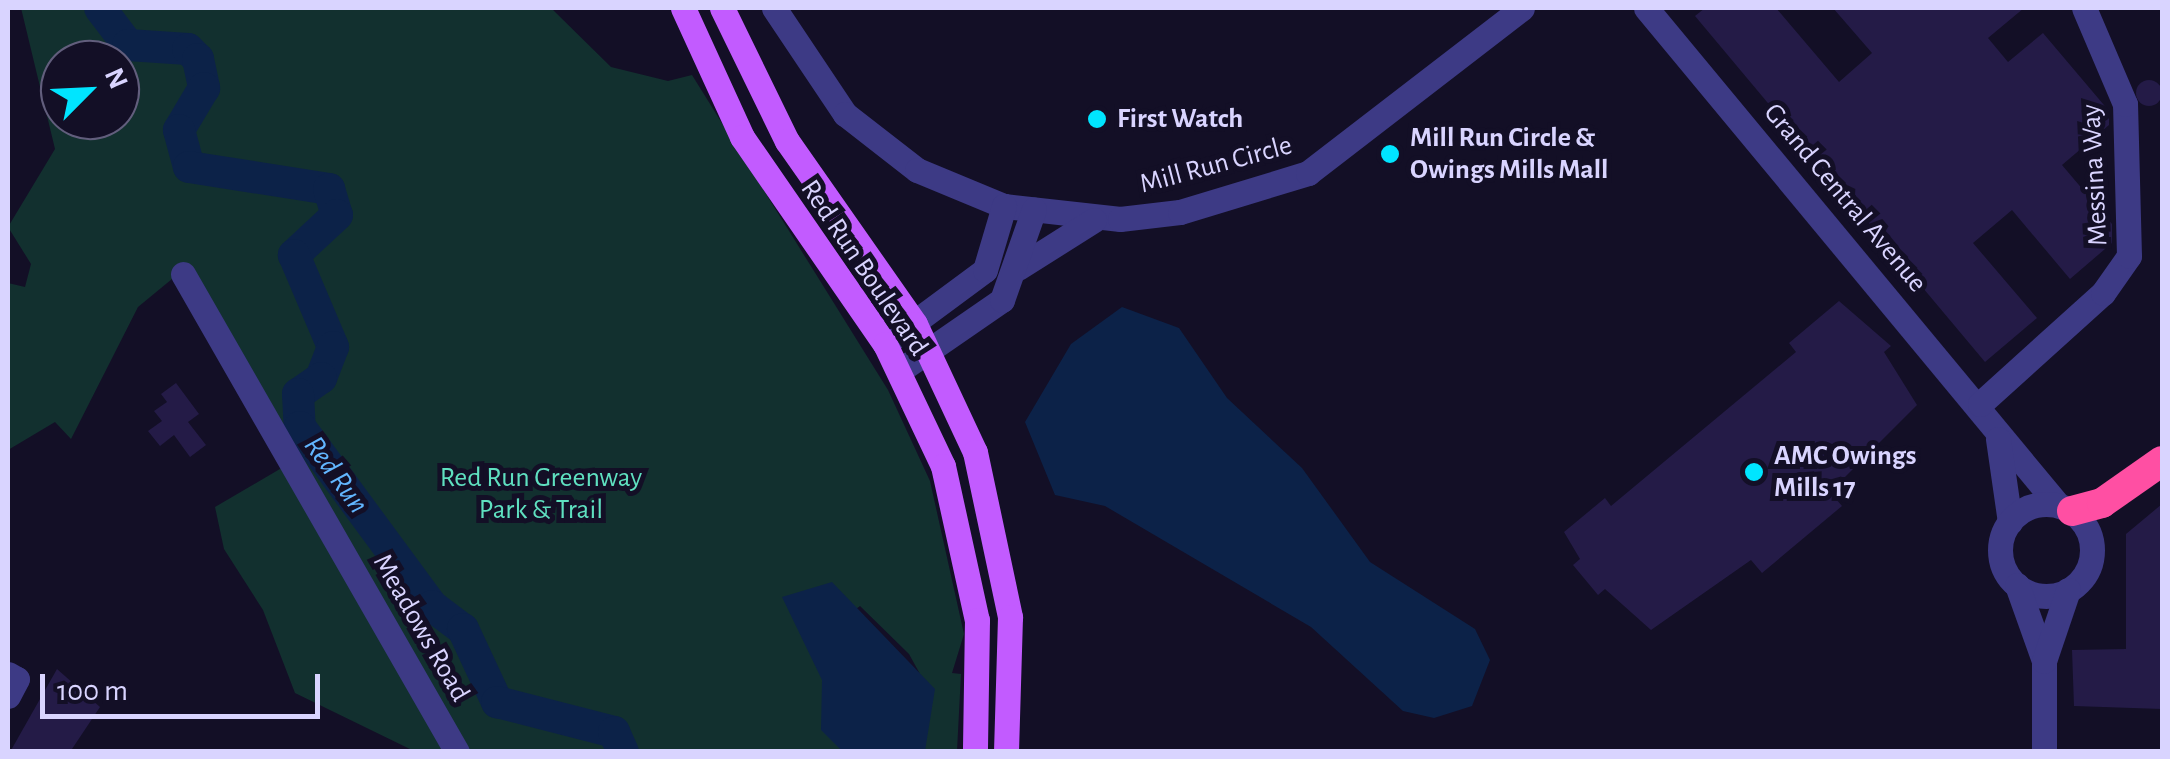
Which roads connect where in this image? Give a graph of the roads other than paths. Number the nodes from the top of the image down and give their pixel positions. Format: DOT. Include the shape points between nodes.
graph roads {
  1 [pos="683,8"];
  2 [pos="722,8"];
  3 [pos="774,8"];
  4 [pos="1522,8"];
  5 [pos="1646,8"];
  6 [pos="2084,8"];
  7 [pos="952,188"];
  8 [pos="1004,206"];
  9 [pos="1034,209"];
  10 [pos="1099,219"];
  11 [pos="1018,268"];
  12 [pos="985,270"];
  13 [pos="183,274"];
  14 [pos="915,324"];
  15 [pos="885,344"];
  16 [pos="930,353"];
  17 [pos="899,371"];
  18 [pos="1980,404"];
  19 [pos="1996,429"];
  20 [pos="2162,462"];
  21 [pos="2064,508"];
  22 [pos="2010,522"];
  23 [pos="2017,585"];
  24 [pos="2068,590"];
  25 [pos="2044,661"];
  26 [pos="8,674"];
  27 [pos="8,696"];
  28 [pos="457,752"];
  29 [pos="976,752"];
  30 [pos="1006,752"];
  31 [pos="2044,752"];
  1 -- 15 [label="main road, Red Run Boulevard" via="742,137"];
  2 -- 14 [label="main road, Red Run Boulevard" via="787,141"];
  3 -- 7 [label="street, Mill Run Circle" via="844,114"];
  4 -- 10 [label="street, Mill Run Circle" via="1308,173 1180,212"];
  5 -- 18 [label="street, Grand Central Avenue"];
  6 -- 18 [label="street, Messina Way" via="2125,104 2129,256 2103,292"];
  7 -- 8 [label="street, Mill Run Circle"];
  7 -- 12 [label="street" via="985,228"];
  8 -- 9 [label="street, Mill Run Circle"];
  8 -- 12 [label="street"];
  9 -- 10 [label="street, Mill Run Circle"];
  9 -- 11 [label="street"];
  10 -- 11 [label="street"];
  11 -- 16 [label="street" via="986,318"];
  12 -- 14 [label="street"];
  13 -- 28 [label="street, Meadows Road"];
  14 -- 15 [label="street"];
  14 -- 16 [label="main road, Red Run Boulevard"];
  15 -- 17 [label="main road, Red Run Boulevard"];
  16 -- 17 [label="street"];
  16 -- 30 [label="main road, Red Run Boulevard" via="975,452 1003,561"];
  17 -- 29 [label="main road, Red Run Boulevard" via="942,466 969,567"];
  18 -- 19 [label="street, Grand Central Avenue"];
  19 -- 21 [label="street, Grand Central Avenue"];
  19 -- 22 [label="street, Grand Central Avenue"];
  20 -- 21 [label="highway" via="2102,503"];
  21 -- 22 [label="street" via="2027,508"];
  21 -- 24 [label="street, Grand Central Avenue" via="2092,544 2085,574"];
  22 -- 23 [label="street, Grand Central Avenue" via="2001,559"];
  23 -- 24 [label="street" via="2046,596"];
  23 -- 25 [label="street, Grand Central Avenue"];
  24 -- 25 [label="street, Grand Central Avenue"];
  25 -- 31 [label="street, Grand Central Avenue"];
  26 -- 27 [label="street" via="17,678"];
}
